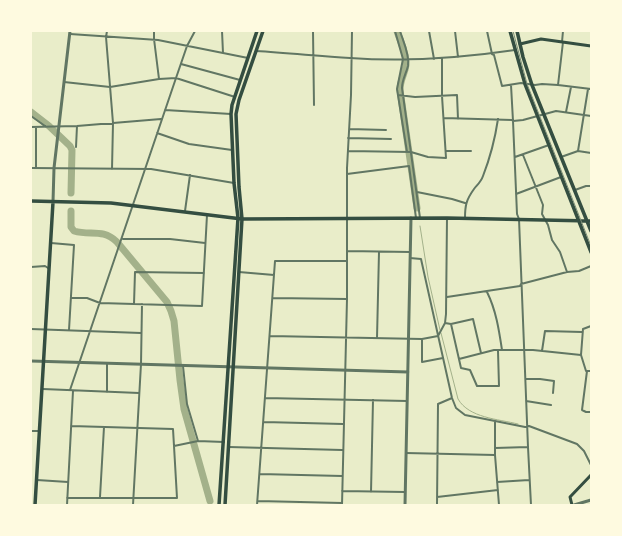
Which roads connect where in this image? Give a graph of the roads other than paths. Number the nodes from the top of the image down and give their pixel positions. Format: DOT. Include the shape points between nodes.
graph roads {
  1 [pos="107,31"];
  2 [pos="154,31"];
  3 [pos="195,31"];
  4 [pos="222,31"];
  5 [pos="257,31"];
  6 [pos="263,31"];
  7 [pos="313,31"];
  8 [pos="352,31"];
  9 [pos="395,31"];
  10 [pos="400,31"];
  11 [pos="429,31"];
  12 [pos="455,31"];
  13 [pos="487,31"];
  14 [pos="510,31"];
  15 [pos="517,31"];
  16 [pos="563,31"];
  17 [pos="70,32"];
  18 [pos="106,37"];
  19 [pos="154,40"];
  20 [pos="563,42"];
  21 [pos="520,44"];
  22 [pos="187,46"];
  23 [pos="591,46"];
  24 [pos="515,50"];
  25 [pos="256,51"];
  26 [pos="223,53"];
  27 [pos="492,54"];
  28 [pos="313,55"];
  29 [pos="458,57"];
  30 [pos="248,58"];
  31 [pos="351,58"];
  32 [pos="442,58"];
  33 [pos="403,59"];
  34 [pos="434,59"];
  35 [pos="408,60"];
  36 [pos="181,64"];
  37 [pos="176,78"];
  38 [pos="159,79"];
  39 [pos="241,80"];
  40 [pos="64,82"];
  41 [pos="525,84"];
  42 [pos="510,85"];
  43 [pos="532,85"];
  44 [pos="558,85"];
  45 [pos="110,87"];
  46 [pos="571,87"];
  47 [pos="589,89"];
  48 [pos="398,95"];
  49 [pos="403,96"];
  50 [pos="442,96"];
  51 [pos="235,97"];
  52 [pos="314,105"];
  53 [pos="165,110"];
  54 [pos="566,112"];
  55 [pos="231,114"];
  56 [pos="544,114"];
  57 [pos="583,115"];
  58 [pos="31,116"];
  59 [pos="538,116"];
  60 [pos="591,116"];
  61 [pos="444,118"];
  62 [pos="162,119"];
  63 [pos="458,119"];
  64 [pos="498,119"];
  65 [pos="513,121"];
  66 [pos="113,123"];
  67 [pos="77,126"];
  68 [pos="31,127"];
  69 [pos="36,127"];
  70 [pos="46,127"];
  71 [pos="59,127"];
  72 [pos="349,129"];
  73 [pos="386,130"];
  74 [pos="157,133"];
  75 [pos="348,138"];
  76 [pos="391,139"];
  77 [pos="549,144"];
  78 [pos="76,147"];
  79 [pos="232,150"];
  80 [pos="348,151"];
  81 [pos="446,151"];
  82 [pos="471,151"];
  83 [pos="578,151"];
  84 [pos="407,152"];
  85 [pos="411,152"];
  86 [pos="591,153"];
  87 [pos="523,155"];
  88 [pos="515,157"];
  89 [pos="561,157"];
  90 [pos="31,168"];
  91 [pos="36,168"];
  92 [pos="54,168"];
  93 [pos="112,169"];
  94 [pos="145,169"];
  95 [pos="347,174"];
  96 [pos="190,175"];
  97 [pos="561,176"];
  98 [pos="234,183"];
  99 [pos="591,186"];
  100 [pos="535,187"];
  101 [pos="575,190"];
  102 [pos="417,192"];
  103 [pos="516,194"];
  104 [pos="31,201"];
  105 [pos="53,202"];
  106 [pos="465,203"];
  107 [pos="133,204"];
  108 [pos="185,211"];
  109 [pos="207,214"];
  110 [pos="240,218"];
  111 [pos="411,218"];
  112 [pos="418,218"];
  113 [pos="447,218"];
  114 [pos="465,218"];
  115 [pos="346,219"];
  116 [pos="519,219"];
  117 [pos="544,220"];
  118 [pos="579,220"];
  119 [pos="589,221"];
  120 [pos="591,231"];
  121 [pos="122,239"];
  122 [pos="51,243"];
  123 [pos="205,243"];
  124 [pos="347,251"];
  125 [pos="379,252"];
  126 [pos="410,252"];
  127 [pos="591,252"];
  128 [pos="410,258"];
  129 [pos="346,261"];
  130 [pos="591,266"];
  131 [pos="31,267"];
  132 [pos="50,268"];
  133 [pos="239,272"];
  134 [pos="568,272"];
  135 [pos="204,273"];
  136 [pos="274,275"];
  137 [pos="521,284"];
  138 [pos="487,292"];
  139 [pos="447,297"];
  140 [pos="71,298"];
  141 [pos="273,298"];
  142 [pos="347,299"];
  143 [pos="100,303"];
  144 [pos="134,304"];
  145 [pos="142,304"];
  146 [pos="444,323"];
  147 [pos="451,324"];
  148 [pos="591,326"];
  149 [pos="31,329"];
  150 [pos="46,329"];
  151 [pos="69,330"];
  152 [pos="90,331"];
  153 [pos="582,332"];
  154 [pos="141,333"];
  155 [pos="270,336"];
  156 [pos="438,336"];
  157 [pos="346,337"];
  158 [pos="377,338"];
  159 [pos="408,339"];
  160 [pos="422,339"];
  161 [pos="498,350"];
  162 [pos="502,350"];
  163 [pos="525,350"];
  164 [pos="542,351"];
  165 [pos="481,353"];
  166 [pos="581,355"];
  167 [pos="443,358"];
  168 [pos="459,359"];
  169 [pos="31,361"];
  170 [pos="44,361"];
  171 [pos="79,362"];
  172 [pos="107,363"];
  173 [pos="141,364"];
  174 [pos="182,365"];
  175 [pos="229,367"];
  176 [pos="234,367"];
  177 [pos="268,368"];
  178 [pos="345,371"];
  179 [pos="587,371"];
  180 [pos="591,371"];
  181 [pos="408,372"];
  182 [pos="526,379"];
  183 [pos="42,389"];
  184 [pos="72,390"];
  185 [pos="107,392"];
  186 [pos="139,393"];
  187 [pos="553,393"];
  188 [pos="265,398"];
  189 [pos="452,398"];
  190 [pos="344,400"];
  191 [pos="373,400"];
  192 [pos="407,401"];
  193 [pos="526,401"];
  194 [pos="551,405"];
  195 [pos="591,412"];
  196 [pos="495,421"];
  197 [pos="264,422"];
  198 [pos="343,424"];
  199 [pos="71,426"];
  200 [pos="104,427"];
  201 [pos="527,427"];
  202 [pos="137,428"];
  203 [pos="31,431"];
  204 [pos="40,431"];
  205 [pos="198,441"];
  206 [pos="224,442"];
  207 [pos="174,446"];
  208 [pos="528,446"];
  209 [pos="228,447"];
  210 [pos="262,448"];
  211 [pos="495,448"];
  212 [pos="343,450"];
  213 [pos="406,453"];
  214 [pos="438,454"];
  215 [pos="495,455"];
  216 [pos="591,465"];
  217 [pos="260,474"];
  218 [pos="591,475"];
  219 [pos="342,476"];
  220 [pos="37,480"];
  221 [pos="529,480"];
  222 [pos="68,482"];
  223 [pos="497,482"];
  224 [pos="498,490"];
  225 [pos="342,491"];
  226 [pos="371,492"];
  227 [pos="405,492"];
  228 [pos="437,497"];
  229 [pos="67,498"];
  230 [pos="100,498"];
  231 [pos="133,498"];
  232 [pos="591,500"];
  233 [pos="258,501"];
  234 [pos="342,504"];
  235 [pos="35,505"];
  236 [pos="67,505"];
  237 [pos="133,505"];
  238 [pos="219,505"];
  239 [pos="225,505"];
  240 [pos="257,505"];
  241 [pos="405,505"];
  242 [pos="437,505"];
  243 [pos="499,505"];
  244 [pos="531,505"];
  245 [pos="573,505"];
  1 -- 18 [label="street"];
  2 -- 19 [label="street"];
  3 -- 22 [label="street"];
  4 -- 26 [label="street"];
  5 -- 30 [label="main road"];
  6 -- 25 [label="main road"];
  7 -- 28 [label="street"];
  8 -- 31 [label="street"];
  9 -- 33 [label="street"];
  10 -- 35 [label="street"];
  11 -- 34 [label="street"];
  12 -- 29 [label="street"];
  13 -- 27 [label="street"];
  14 -- 24 [label="main road"];
  15 -- 21 [label="main road"];
  16 -- 20 [label="street"];
  17 -- 18 [label="street"];
  17 -- 40 [label="street"];
  18 -- 19 [label="street"];
  18 -- 45 [label="street"];
  19 -- 22 [label="street"];
  19 -- 38 [label="street"];
  20 -- 21 [label="main road" via="542,39"];
  20 -- 23 [label="main road"];
  20 -- 44 [label="street"];
  21 -- 43 [label="main road"];
  22 -- 26 [label="street"];
  22 -- 36 [label="street"];
  24 -- 27 [label="street"];
  24 -- 41 [label="main road"];
  25 -- 28 [label="street"];
  25 -- 110 [label="main road" via="236,114"];
  26 -- 30 [label="street"];
  27 -- 29 [label="street"];
  27 -- 42 [label="street" via="502,86"];
  28 -- 31 [label="street"];
  28 -- 52 [label="street"];
  29 -- 32 [label="street"];
  30 -- 39 [label="main road"];
  31 -- 33 [label="street"];
  31 -- 72 [label="street"];
  32 -- 34 [label="street"];
  32 -- 50 [label="street"];
  33 -- 35 [label="street"];
  33 -- 48 [label="street"];
  34 -- 35 [label="street"];
  35 -- 49 [label="street" via="402,83"];
  36 -- 37 [label="street"];
  36 -- 39 [label="street"];
  37 -- 38 [label="street"];
  37 -- 51 [label="street"];
  37 -- 53 [label="street"];
  38 -- 45 [label="street"];
  39 -- 51 [label="main road"];
  40 -- 45 [label="street"];
  40 -- 71 [label="street"];
  41 -- 42 [label="street"];
  41 -- 43 [label="street"];
  41 -- 59 [label="main road"];
  42 -- 65 [label="street"];
  43 -- 44 [label="street"];
  43 -- 56 [label="main road"];
  44 -- 46 [label="street"];
  45 -- 66 [label="street"];
  46 -- 47 [label="street"];
  46 -- 54 [label="street"];
  47 -- 57 [label="street"];
  48 -- 49 [label="street"];
  48 -- 84 [label="street"];
  49 -- 50 [label="street"];
  49 -- 85 [label="street"];
  50 -- 61 [label="street"];
  50 -- 63 [label="street" via="457,95"];
  51 -- 55 [label="main road"];
  53 -- 55 [label="street"];
  53 -- 62 [label="street"];
  54 -- 56 [label="street"];
  54 -- 57 [label="street"];
  55 -- 79 [label="main road"];
  56 -- 59 [label="street"];
  56 -- 89 [label="main road"];
  57 -- 60 [label="street"];
  57 -- 83 [label="street"];
  58 -- 70 [label="street"];
  59 -- 65 [label="street"];
  59 -- 77 [label="main road"];
  61 -- 63 [label="street"];
  61 -- 81 [label="street"];
  62 -- 66 [label="street"];
  62 -- 74 [label="street"];
  63 -- 64 [label="street"];
  64 -- 65 [label="street"];
  64 -- 106 [label="street" via="494,144 484,175"];
  65 -- 88 [label="street"];
  66 -- 67 [label="street"];
  66 -- 93 [label="street"];
  67 -- 71 [label="street"];
  67 -- 78 [label="street"];
  68 -- 69 [label="street"];
  69 -- 70 [label="street"];
  69 -- 91 [label="street"];
  70 -- 71 [label="street"];
  71 -- 92 [label="street"];
  72 -- 73 [label="street"];
  72 -- 75 [label="street"];
  74 -- 79 [label="street" via="189,144"];
  74 -- 94 [label="street"];
  75 -- 76 [label="street"];
  75 -- 80 [label="street"];
  77 -- 87 [label="street"];
  77 -- 97 [label="main road"];
  79 -- 98 [label="main road"];
  80 -- 84 [label="street"];
  80 -- 95 [label="street"];
  81 -- 82 [label="street"];
  81 -- 85 [label="street" via="446,158 428,157"];
  83 -- 86 [label="street"];
  83 -- 89 [label="street"];
  84 -- 85 [label="street"];
  85 -- 102 [label="street"];
  87 -- 88 [label="street"];
  87 -- 100 [label="street"];
  88 -- 103 [label="street"];
  89 -- 101 [label="main road"];
  90 -- 91 [label="street"];
  91 -- 92 [label="street"];
  92 -- 93 [label="street"];
  92 -- 105 [label="street"];
  93 -- 94 [label="street"];
  94 -- 96 [label="street"];
  94 -- 107 [label="street"];
  95 -- 112 [label="street" via="409,166"];
  95 -- 115 [label="street"];
  96 -- 98 [label="street"];
  96 -- 108 [label="street"];
  97 -- 100 [label="street"];
  97 -- 118 [label="main road"];
  98 -- 110 [label="main road"];
  99 -- 101 [label="street"];
  100 -- 103 [label="street"];
  100 -- 117 [label="street" via="543,205"];
  101 -- 119 [label="main road"];
  102 -- 106 [label="street"];
  102 -- 112 [label="street"];
  103 -- 116 [label="street"];
  104 -- 105 [label="main road"];
  105 -- 107 [label="main road"];
  105 -- 122 [label="main road"];
  106 -- 114 [label="street"];
  107 -- 108 [label="main road"];
  107 -- 121 [label="street"];
  108 -- 109 [label="main road"];
  109 -- 110 [label="main road"];
  109 -- 123 [label="street"];
  110 -- 115 [label="main road"];
  110 -- 133 [label="main road"];
  110 -- 175 [label="main road"];
  111 -- 112 [label="main road"];
  111 -- 115 [label="main road"];
  111 -- 126 [label="street"];
  112 -- 113 [label="main road"];
  113 -- 114 [label="main road"];
  113 -- 139 [label="street"];
  114 -- 116 [label="main road"];
  115 -- 124 [label="street"];
  116 -- 117 [label="main road"];
  116 -- 137 [label="street"];
  117 -- 118 [label="main road"];
  117 -- 134 [label="street"];
  118 -- 119 [label="main road"];
  118 -- 127 [label="main road"];
  119 -- 120 [label="main road"];
  121 -- 123 [label="street" via="170,239"];
  121 -- 143 [label="street"];
  122 -- 132 [label="main road"];
  122 -- 140 [label="street" via="74,245"];
  123 -- 135 [label="street"];
  124 -- 125 [label="street"];
  124 -- 129 [label="street"];
  125 -- 126 [label="street"];
  125 -- 158 [label="street"];
  126 -- 128 [label="street"];
  128 -- 156 [label="street" via="421,259"];
  128 -- 159 [label="street"];
  129 -- 136 [label="street" via="275,261"];
  129 -- 142 [label="street"];
  130 -- 134 [label="street"];
  131 -- 132 [label="street"];
  132 -- 150 [label="main road"];
  133 -- 136 [label="street"];
  133 -- 176 [label="main road"];
  134 -- 137 [label="street"];
  135 -- 144 [label="street" via="135,272"];
  135 -- 145 [label="street" via="202,306"];
  136 -- 141 [label="street"];
  137 -- 138 [label="street"];
  137 -- 163 [label="street"];
  138 -- 139 [label="street"];
  138 -- 162 [label="street" via="498,322"];
  139 -- 146 [label="street"];
  140 -- 143 [label="street" via="87,298"];
  140 -- 151 [label="street"];
  141 -- 142 [label="street"];
  141 -- 155 [label="street"];
  142 -- 157 [label="street"];
  143 -- 144 [label="street"];
  143 -- 152 [label="street"];
  144 -- 145 [label="street"];
  145 -- 154 [label="street"];
  146 -- 147 [label="street"];
  146 -- 156 [label="street"];
  147 -- 165 [label="street" via="473,319"];
  147 -- 168 [label="street"];
  148 -- 153 [label="street"];
  149 -- 150 [label="street"];
  150 -- 151 [label="street"];
  150 -- 170 [label="main road"];
  151 -- 152 [label="street"];
  152 -- 154 [label="street"];
  152 -- 171 [label="street"];
  153 -- 164 [label="street" via="545,331"];
  153 -- 166 [label="street"];
  154 -- 173 [label="street"];
  155 -- 157 [label="street"];
  155 -- 177 [label="street"];
  156 -- 160 [label="street"];
  156 -- 167 [label="street"];
  157 -- 158 [label="street"];
  157 -- 178 [label="street"];
  158 -- 159 [label="street"];
  159 -- 160 [label="street"];
  159 -- 181 [label="street"];
  160 -- 167 [label="street" via="422,362"];
  161 -- 162 [label="street"];
  161 -- 165 [label="street"];
  161 -- 168 [label="street" via="499,386 477,386 470,370 461,368"];
  162 -- 163 [label="street"];
  163 -- 164 [label="street"];
  163 -- 182 [label="street"];
  164 -- 166 [label="street"];
  165 -- 168 [label="street"];
  166 -- 179 [label="street" via="584,369"];
  167 -- 189 [label="street"];
  169 -- 170 [label="street"];
  170 -- 171 [label="street"];
  170 -- 183 [label="main road"];
  171 -- 172 [label="street"];
  171 -- 184 [label="street"];
  172 -- 173 [label="street"];
  172 -- 185 [label="street"];
  173 -- 174 [label="street"];
  173 -- 186 [label="street"];
  174 -- 175 [label="street"];
  174 -- 205 [label="street" via="187,404"];
  175 -- 176 [label="street"];
  175 -- 206 [label="main road"];
  176 -- 177 [label="street"];
  176 -- 209 [label="main road"];
  177 -- 178 [label="street"];
  177 -- 188 [label="street"];
  178 -- 181 [label="street"];
  178 -- 190 [label="street"];
  179 -- 180 [label="street"];
  179 -- 195 [label="street" via="582,410"];
  181 -- 192 [label="street"];
  182 -- 187 [label="street" via="554,381"];
  182 -- 193 [label="street"];
  183 -- 184 [label="street"];
  183 -- 204 [label="main road"];
  184 -- 185 [label="street"];
  184 -- 199 [label="street"];
  185 -- 186 [label="street"];
  186 -- 202 [label="street"];
  188 -- 190 [label="street"];
  188 -- 197 [label="street"];
  189 -- 196 [label="street" via="456,408 465,415"];
  189 -- 214 [label="street" via="438,404"];
  190 -- 191 [label="street"];
  190 -- 198 [label="street"];
  191 -- 192 [label="street"];
  191 -- 226 [label="street"];
  192 -- 213 [label="street"];
  193 -- 194 [label="street"];
  193 -- 201 [label="street"];
  196 -- 201 [label="street"];
  196 -- 211 [label="street"];
  197 -- 198 [label="street"];
  197 -- 210 [label="street"];
  198 -- 212 [label="street"];
  199 -- 200 [label="street"];
  199 -- 222 [label="street"];
  200 -- 202 [label="street"];
  200 -- 230 [label="street"];
  201 -- 208 [label="street"];
  201 -- 216 [label="street" via="577,444 584,450"];
  202 -- 207 [label="street" via="173,429"];
  202 -- 231 [label="street"];
  203 -- 204 [label="street"];
  204 -- 220 [label="main road"];
  205 -- 206 [label="street"];
  205 -- 207 [label="street"];
  206 -- 238 [label="main road"];
  207 -- 231 [label="street" via="177,498"];
  208 -- 211 [label="street"];
  208 -- 221 [label="street"];
  209 -- 210 [label="street"];
  209 -- 239 [label="main road"];
  210 -- 212 [label="street"];
  210 -- 217 [label="street"];
  211 -- 215 [label="street"];
  212 -- 219 [label="street"];
  213 -- 214 [label="street"];
  213 -- 227 [label="street"];
  214 -- 215 [label="street"];
  214 -- 228 [label="street"];
  215 -- 223 [label="street"];
  217 -- 219 [label="street"];
  217 -- 233 [label="street"];
  218 -- 245 [label="main road" via="570,497"];
  219 -- 225 [label="street"];
  220 -- 222 [label="street"];
  220 -- 235 [label="main road"];
  221 -- 223 [label="street"];
  221 -- 244 [label="street"];
  222 -- 229 [label="street"];
  223 -- 224 [label="street"];
  224 -- 228 [label="street"];
  224 -- 243 [label="street"];
  225 -- 226 [label="street"];
  225 -- 234 [label="street"];
  226 -- 227 [label="street"];
  227 -- 241 [label="street"];
  228 -- 242 [label="street"];
  229 -- 230 [label="street"];
  229 -- 236 [label="street"];
  230 -- 231 [label="street"];
  231 -- 237 [label="street"];
  232 -- 245 [label="street"];
  233 -- 234 [label="street"];
  233 -- 240 [label="street"];
}
